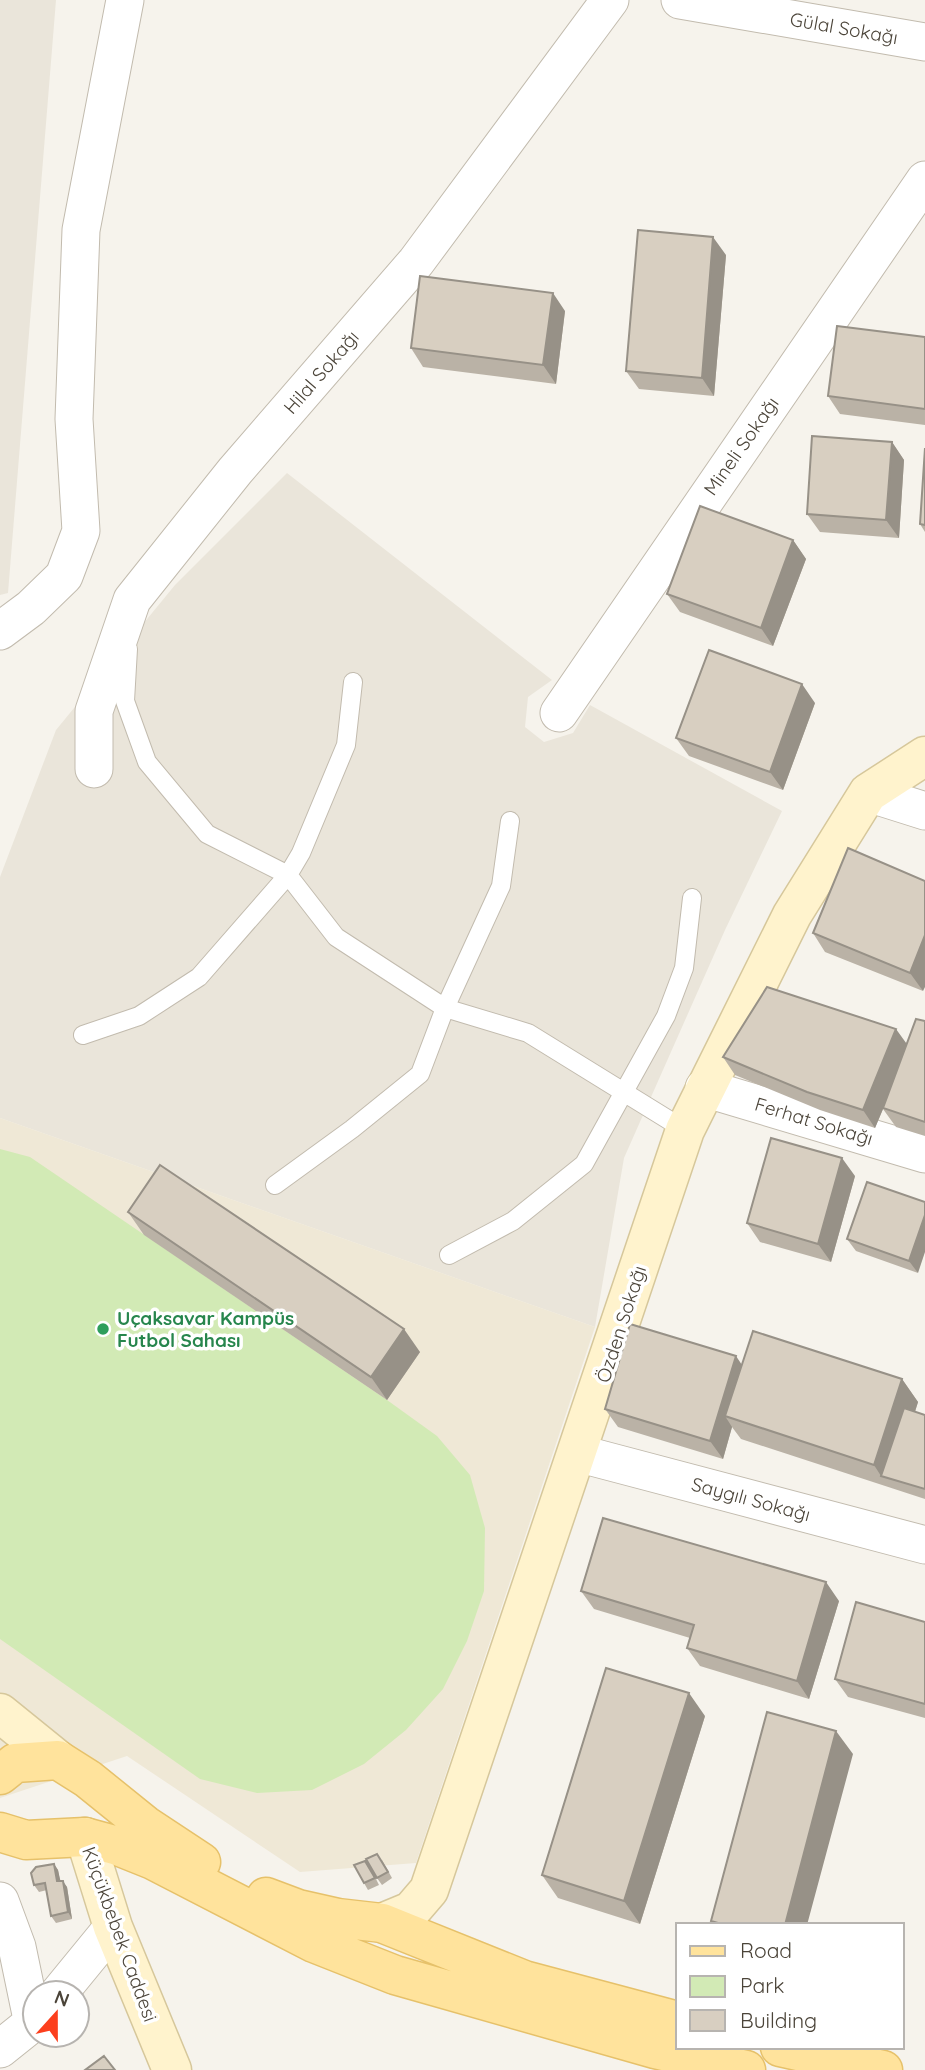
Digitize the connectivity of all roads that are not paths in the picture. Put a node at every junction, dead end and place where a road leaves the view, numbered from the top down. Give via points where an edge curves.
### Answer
1 (124, 0) edge
2 (610, 0) edge
3 (680, 0) edge
4 (925, 42) edge
5 (925, 180) edge
6 (132, 600) junction
7 (0, 631) edge
8 (353, 682) dead end
9 (559, 713) dead end
10 (925, 756) edge
11 (94, 769) dead end
12 (868, 793) junction
13 (925, 811) edge
14 (510, 821) dead end
15 (288, 875) junction
16 (692, 898) dead end
17 (445, 1008) junction
18 (83, 1035) dead end
19 (704, 1087) junction
20 (625, 1093) junction
21 (685, 1130) junction
22 (925, 1154) edge
23 (275, 1185) dead end
24 (449, 1255) dead end
25 (577, 1454) junction
26 (925, 1545) edge
27 (0, 1713) edge
28 (73, 1769) junction
29 (0, 1775) edge
30 (0, 1832) edge
31 (85, 1837) junction
32 (0, 1901) edge
33 (382, 1923) junction
34 (113, 1927) junction
35 (24, 1979) edge
36 (70, 1979) edge
37 (676, 2020) edge
38 (21, 2033) edge
39 (0, 2049) edge
40 (789, 2049) edge
41 (172, 2070) edge
42 (746, 2070) edge
43 (883, 2070) edge

1 - 7 street via 81,230 74,419 81,531 64,576
2 - 6 street, Hilal Sokağı via 416,262 235,471
3 - 4 street, Gülal Sokağı
5 - 9 street, Mineli Sokağı
6 - 11 street, Hilal Sokağı via 94,711
6 - 15 lane via 125,701 147,762 207,834
8 - 15 lane via 346,745
10 - 12 street, Özden Sokağı
12 - 13 street
12 - 19 street, Özden Sokağı via 792,915
14 - 17 lane via 501,886
15 - 17 lane via 336,937
15 - 18 lane via 199,977 139,1016
16 - 20 lane via 684,968 666,1016
17 - 20 lane via 528,1033
17 - 23 lane via 419,1074
19 - 21 street, Özden Sokağı
19 - 22 street, Ferhat Sokağı
20 - 21 lane
20 - 24 lane via 584,1164 513,1221
21 - 25 street, Özden Sokağı
25 - 26 street, Saygılı Sokağı
25 - 33 street, Özden Sokağı via 429,1890 411,1911
27 - 28 street
28 - 29 main road via 15,1763
28 - 31 main road via 92,1808
28 - 33 main road via 145,1825 260,1894 338,1919
30 - 31 main road via 26,1840
31 - 34 street, Küçükbebek Caddesi
31 - 42 main road via 153,1860 266,1920 395,1975 655,2049
32 - 35 street
33 - 37 main road via 524,1980
34 - 36 street
34 - 41 street, Küçükbebek Caddesi
38 - 39 street
40 - 43 main road

